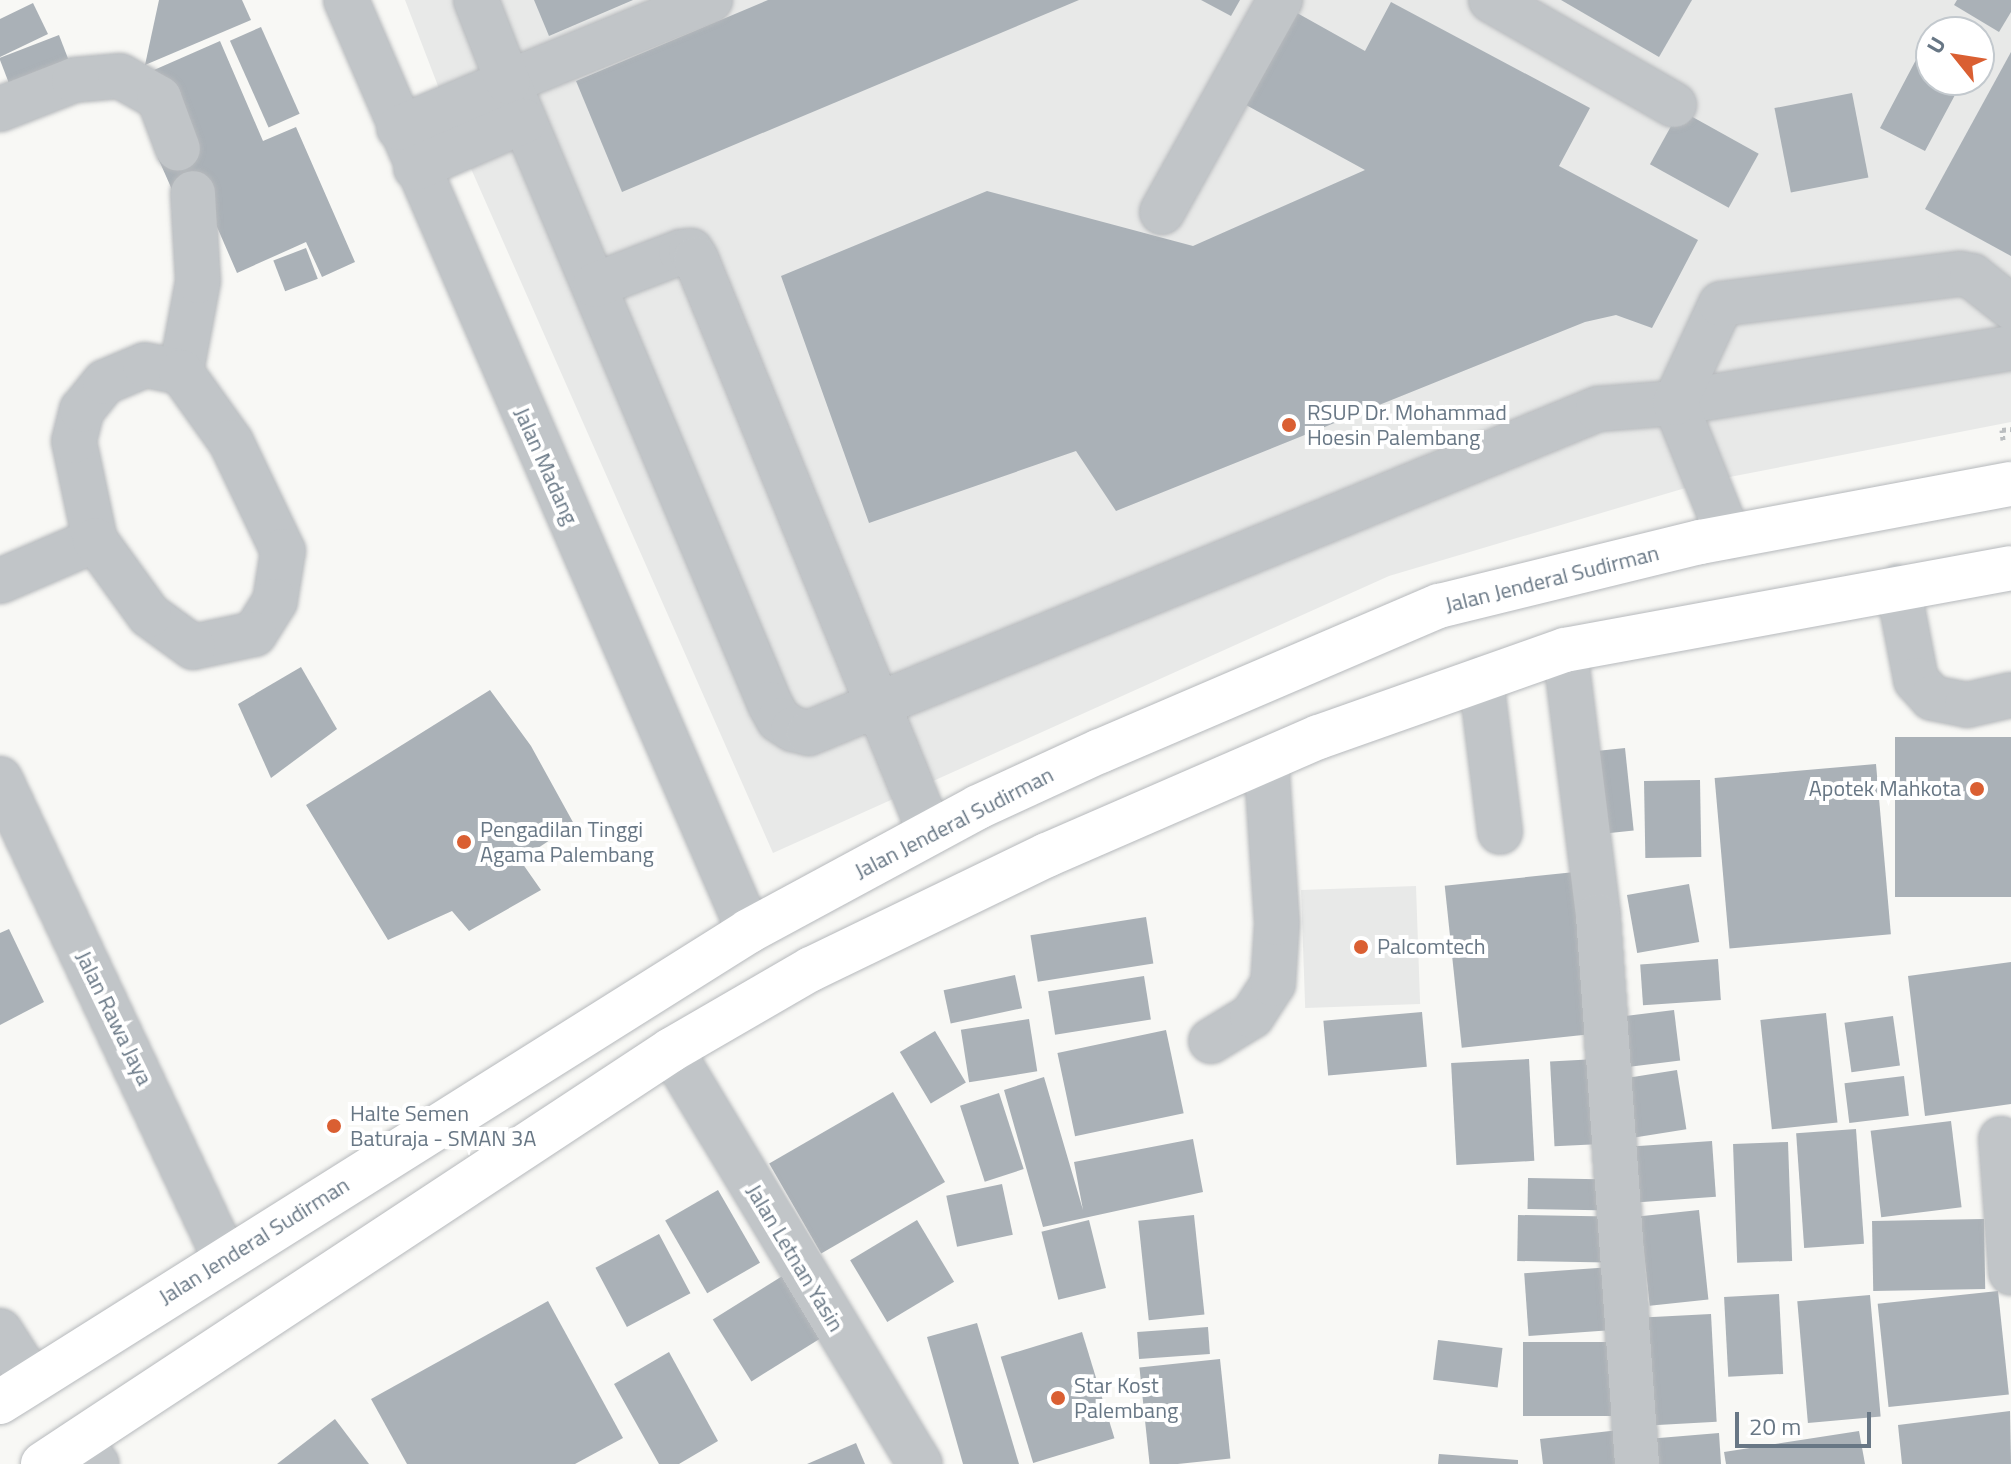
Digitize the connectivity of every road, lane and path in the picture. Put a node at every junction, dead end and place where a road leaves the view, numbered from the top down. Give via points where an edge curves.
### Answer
1 (346, 0) edge
2 (476, 0) edge
3 (710, 0) edge
4 (1280, 0) edge
5 (1495, 1) edge
6 (516, 101) junction
7 (1674, 105) dead end
8 (0, 109) edge
9 (399, 128) junction
10 (178, 149) dead end
11 (416, 168) junction
12 (193, 193) dead end
13 (1162, 212) dead end
14 (595, 285) junction
15 (2011, 307) edge
16 (2011, 348) edge
17 (181, 372) junction
18 (1675, 403) junction
19 (2011, 429) edge
20 (2002, 430) dead end
21 (2011, 484) edge
22 (1729, 537) junction
23 (95, 540) junction
24 (2011, 568) edge
25 (0, 581) edge
26 (1898, 587) junction
27 (1565, 650) junction
28 (1481, 679) junction
29 (2011, 695) edge
30 (881, 704) junction
31 (1266, 759) junction
32 (0, 779) edge
33 (930, 832) junction
34 (1500, 832) dead end
35 (749, 931) junction
36 (1211, 1041) dead end
37 (671, 1050) junction
38 (2001, 1139) dead end
39 (225, 1258) junction
40 (2011, 1273) edge
41 (0, 1331) edge
42 (16, 1391) edge
43 (72, 1457) edge
44 (920, 1464) edge
45 (1637, 1464) edge

1 - 9 street, Jalan Madang
2 - 6 street
3 - 6 street
4 - 13 street
5 - 7 street
6 - 9 street
6 - 11 street
6 - 14 street
8 - 10 street via 74,80 120,76 159,98
9 - 11 street, Jalan Madang
11 - 35 street, Jalan Madang
12 - 17 street via 198,281
14 - 30 street via 779,720 809,733
14 - 30 street via 691,251
15 - 18 street via 1972,276 1960,274 1729,299 1718,310
16 - 18 street
17 - 23 street via 145,365 105,382 82,410 74,441
17 - 23 street via 231,442 283,551 275,601 254,634 193,647 149,615
18 - 22 street
18 - 30 street via 1598,409
19 - 20 path
21 - 22 highway, Jalan Jenderal Sudirman
22 - 33 highway, Jalan Jenderal Sudirman via 1439,606 1100,751
23 - 25 street
24 - 26 highway
26 - 27 highway
26 - 29 street via 1916,680 1932,698 1967,705
27 - 28 highway
27 - 45 street via 1598,916
28 - 31 highway
28 - 34 street
30 - 33 street
31 - 36 street via 1277,923 1273,984 1252,1016
31 - 37 highway via 1047,855 811,969
32 - 39 street, Jalan Rawa Jaya
33 - 35 highway, Jalan Jenderal Sudirman
35 - 39 highway, Jalan Jenderal Sudirman
37 - 43 highway
37 - 44 street, Jalan Letnan Yasin
38 - 40 street
39 - 42 highway, Jalan Jenderal Sudirman
41 - 42 street

